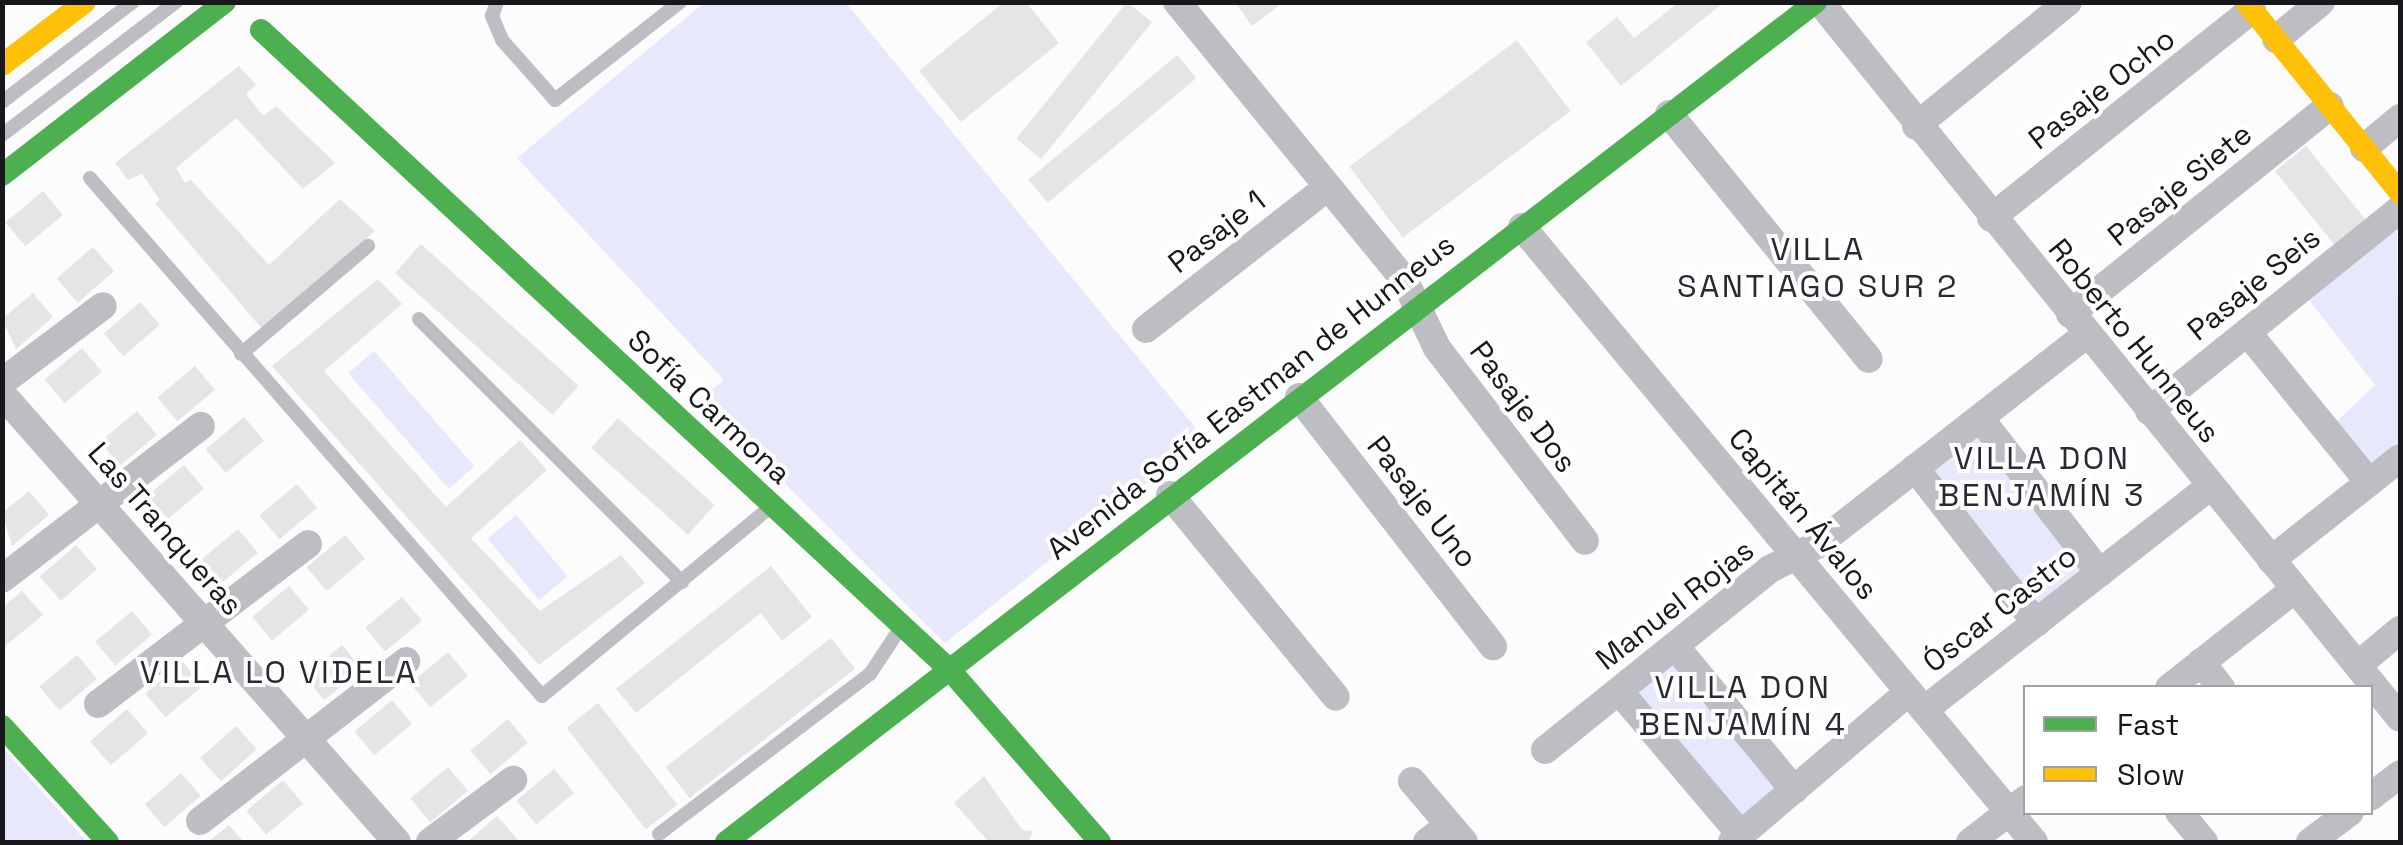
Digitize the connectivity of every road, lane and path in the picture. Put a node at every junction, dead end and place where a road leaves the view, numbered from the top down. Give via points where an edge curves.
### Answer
1 (85, 2) edge
2 (132, 2) edge
3 (176, 2) edge
4 (497, 2) edge
5 (680, 2) edge
6 (1177, 2) edge
7 (1818, 2) edge
8 (2068, 2) edge
9 (2322, 2) edge
10 (221, 4) edge
11 (2249, 6) edge
12 (261, 30) dead end
13 (2276, 39) junction
14 (2, 65) edge
15 (2, 102) edge
16 (2330, 106) junction
17 (1669, 114) junction
18 (2400, 118) edge
19 (1916, 126) junction
20 (2, 134) edge
21 (2364, 148) junction
22 (2, 175) edge
23 (90, 178) dead end
24 (1328, 187) junction
25 (2400, 193) edge
26 (2400, 209) edge
27 (1991, 218) junction
28 (1522, 227) junction
29 (368, 246) dead end
30 (103, 306) dead end
31 (1418, 306) junction
32 (419, 318) dead end
33 (2078, 324) junction
34 (1146, 329) dead end
35 (2247, 332) junction
36 (241, 354) junction
37 (1868, 359) dead end
38 (2, 382) edge
39 (2, 394) edge
40 (1299, 397) junction
41 (2149, 411) junction
42 (1980, 418) junction
43 (201, 426) dead end
44 (2400, 458) edge
45 (1915, 468) junction
46 (2370, 482) junction
47 (2211, 486) junction
48 (1170, 496) junction
49 (99, 504) junction
50 (772, 506) junction
51 (1585, 541) dead end
52 (308, 544) dead end
53 (1795, 554) junction
54 (2271, 560) junction
55 (2100, 572) junction
56 (2, 579) edge
57 (682, 582) junction
58 (2295, 589) junction
59 (204, 623) junction
60 (2036, 623) junction
61 (902, 626) junction
62 (2400, 630) edge
63 (1493, 646) dead end
64 (1675, 646) junction
65 (406, 661) dead end
66 (2201, 662) junction
67 (2358, 666) junction
68 (948, 669) junction
69 (2173, 685) edge
70 (2220, 685) edge
71 (1620, 690) junction
72 (1336, 697) dead end
73 (1917, 701) junction
74 (98, 704) dead end
75 (2400, 718) edge
76 (2, 726) edge
77 (306, 739) junction
78 (1544, 750) dead end
79 (2400, 774) edge
80 (513, 780) dead end
81 (1412, 781) dead end
82 (1794, 790) junction
83 (2373, 794) edge
84 (2017, 806) edge
85 (2182, 815) edge
86 (2336, 816) edge
87 (200, 821) dead end
88 (659, 834) dead end
89 (1447, 837) edge
90 (1736, 839) edge
91 (108, 842) edge
92 (397, 842) edge
93 (430, 842) edge
94 (726, 842) edge
95 (1100, 842) edge
96 (1970, 842) edge
97 (2034, 842) edge
98 (2204, 842) edge
99 (2310, 842) edge

1 - 14 street
2 - 15 lane
3 - 20 lane
4 - 5 lane via 492,16 502,40 555,100
6 - 24 street
7 - 17 street, Avenida Sofía Eastman de Hunneus
7 - 19 street, Roberto Hunneus
8 - 19 street
9 - 13 street
10 - 22 street
11 - 13 street
11 - 27 street, Pasaje Ocho
12 - 50 street, Sofía Carmona
13 - 16 street
16 - 21 street
16 - 33 street, Pasaje Siete
17 - 28 street, Avenida Sofía Eastman de Hunneus
17 - 37 street
18 - 21 street
19 - 27 street, Roberto Hunneus
21 - 25 street
23 - 36 lane
24 - 31 street
24 - 34 street, Pasaje 1
26 - 35 street, Pasaje Seis
27 - 33 street, Roberto Hunneus
28 - 31 street, Avenida Sofía Eastman de Hunneus
28 - 53 street, Capitán Ávalos
29 - 36 lane
30 - 38 street
31 - 40 street, Avenida Sofía Eastman de Hunneus
31 - 51 street, Pasaje Dos via 1438,348
32 - 57 lane
33 - 41 street, Roberto Hunneus
33 - 42 street, Manuel Rojas
35 - 41 street, Pasaje Seis
35 - 46 street
36 - 57 lane via 542,696
39 - 49 street, Las Tranqueras
40 - 48 street, Avenida Sofía Eastman de Hunneus
40 - 63 street, Pasaje Uno
41 - 47 street, Roberto Hunneus
42 - 45 street, Manuel Rojas
42 - 55 street
43 - 49 street
44 - 46 street
45 - 53 street, Manuel Rojas
45 - 60 street
46 - 54 street
47 - 54 street, Roberto Hunneus
47 - 55 street, Óscar Castro
48 - 68 street, Avenida Sofía Eastman de Hunneus
48 - 72 street
49 - 56 street
49 - 59 street, Las Tranqueras
50 - 57 lane
50 - 61 street, Sofía Carmona
52 - 59 street
53 - 64 street, Manuel Rojas
53 - 73 street, Capitán Ávalos
54 - 58 street, Roberto Hunneus
55 - 60 street, Óscar Castro
58 - 66 street
58 - 67 street, Roberto Hunneus
59 - 74 street
59 - 77 street, Las Tranqueras
60 - 73 street, Óscar Castro
61 - 68 street, Sofía Carmona
61 - 88 lane via 870,674
62 - 67 street
64 - 71 street, Manuel Rojas
64 - 82 street
65 - 77 street
66 - 69 street
66 - 70 street
67 - 75 street, Roberto Hunneus
68 - 94 street, Avenida Sofía Eastman de Hunneus
68 - 95 street, Sofía Carmona
71 - 78 street, Manuel Rojas
71 - 90 street
73 - 82 street, Óscar Castro
73 - 84 street, Capitán Ávalos
76 - 91 street
77 - 87 street
77 - 92 street, Las Tranqueras
79 - 83 street
80 - 93 street
81 - 89 street
82 - 90 street, Óscar Castro
84 - 96 street
84 - 97 street, Capitán Ávalos
85 - 98 street
86 - 99 street

